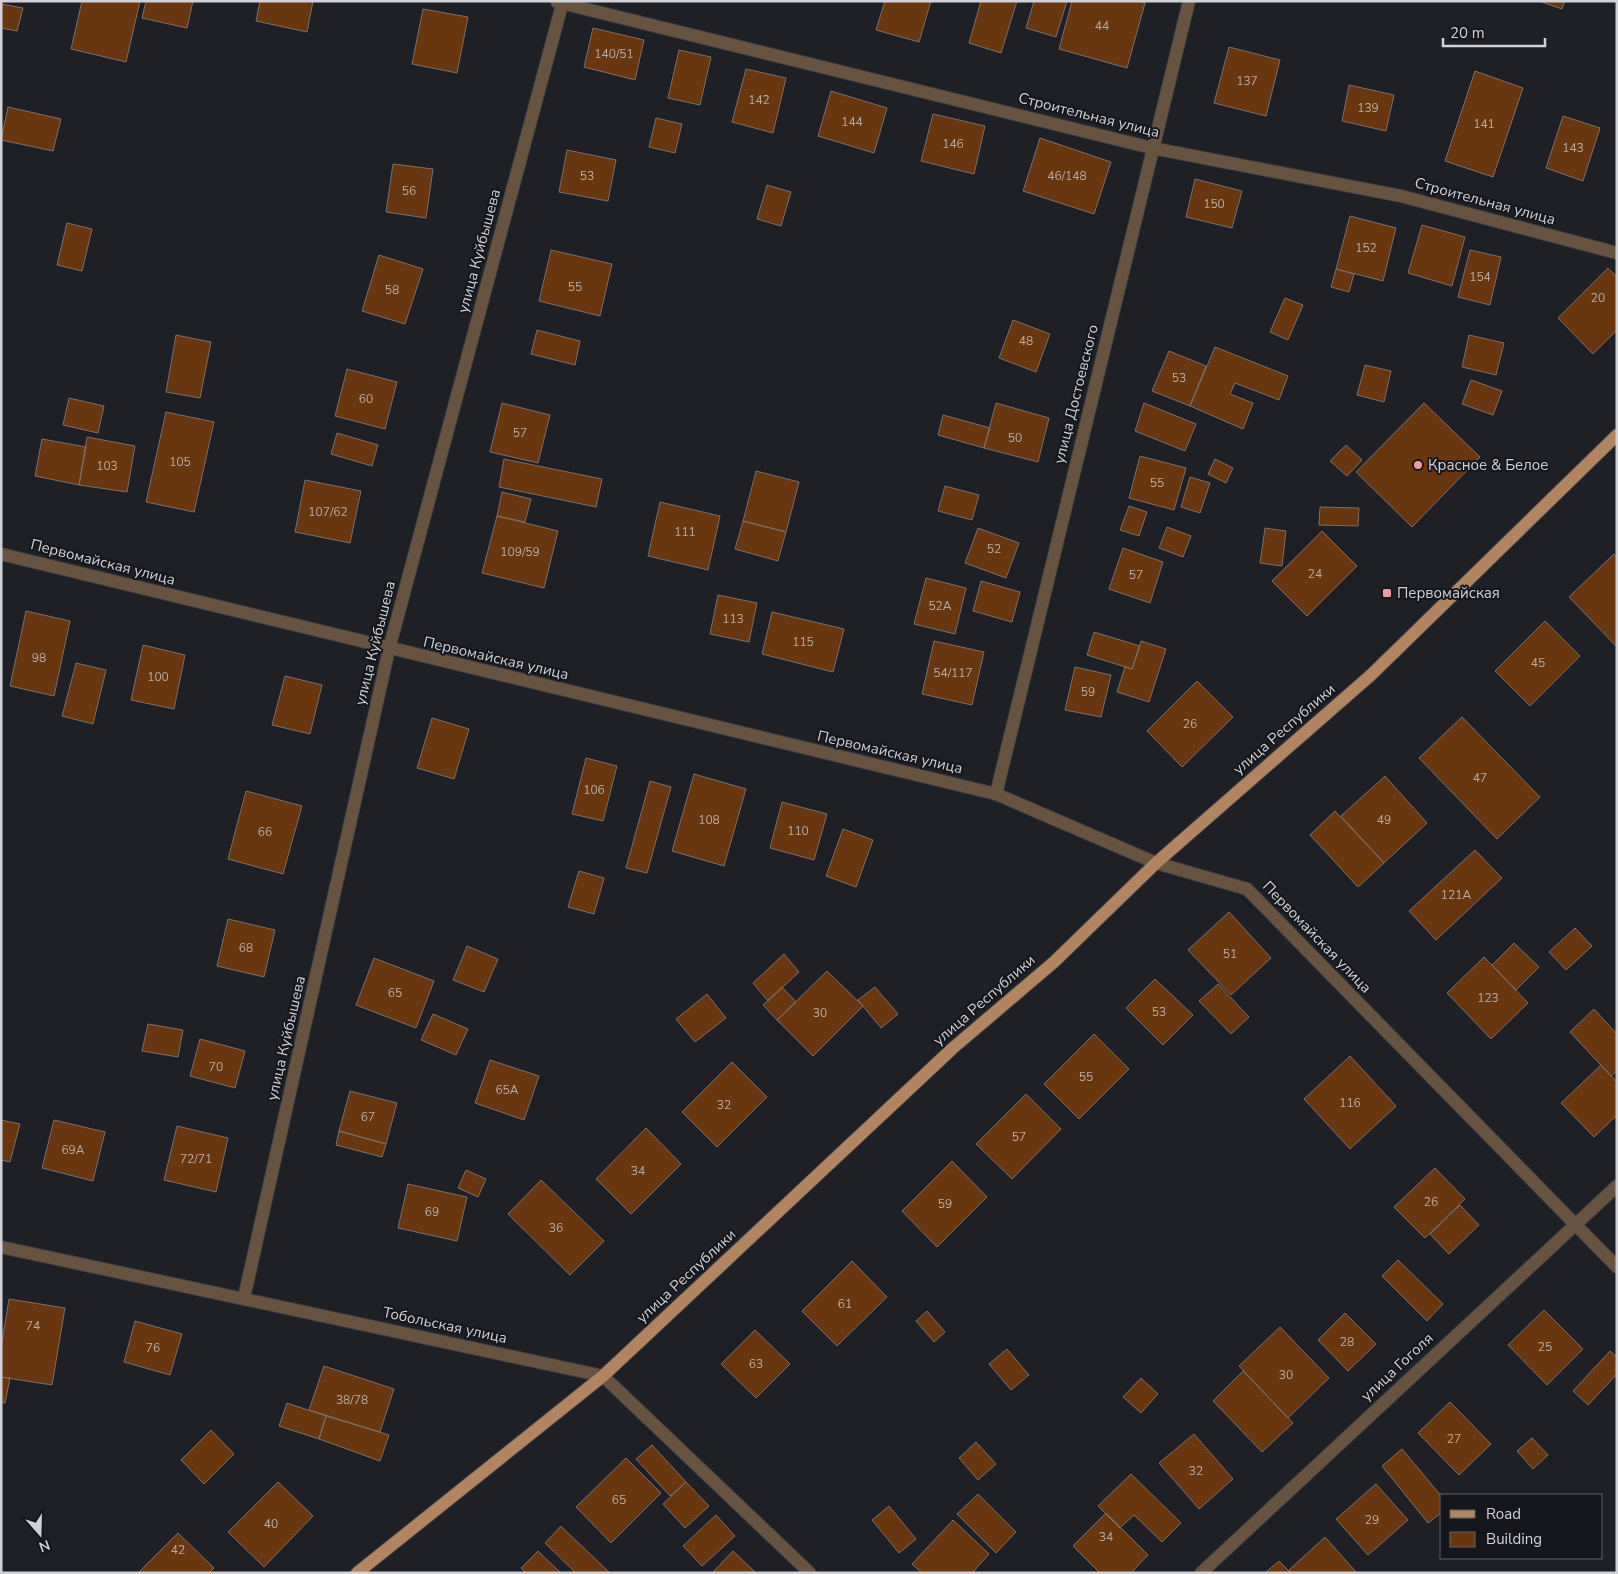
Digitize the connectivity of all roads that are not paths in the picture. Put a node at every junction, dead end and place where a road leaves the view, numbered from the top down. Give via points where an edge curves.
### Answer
1 (1189, 1) edge
2 (560, 2) edge
3 (1152, 148) junction
4 (1617, 253) edge
5 (1617, 435) edge
6 (1, 554) edge
7 (388, 649) junction
8 (996, 794) junction
9 (1156, 863) junction
10 (1617, 1186) edge
11 (1575, 1224) junction
12 (1, 1246) edge
13 (1617, 1267) edge
14 (244, 1298) junction
15 (603, 1376) junction
16 (357, 1573) edge
17 (810, 1573) edge
18 (1201, 1573) edge

1 - 3 street, улица Достоевского
2 - 3 street, Строительная улица
2 - 7 street, улица Куйбышева
3 - 4 street, Строительная улица via 1401,196
3 - 8 street, улица Достоевского
5 - 9 main road, улица Республики via 1371,675
6 - 7 street, Первомайская улица
7 - 8 street, Первомайская улица
7 - 14 street, улица Куйбышева
8 - 9 street, Первомайская улица
9 - 11 street, Первомайская улица via 1247,889
9 - 15 main road, улица Республики via 1054,962 953,1048
10 - 11 street, улица Гоголя
11 - 13 street, Первомайская улица
11 - 18 street, улица Гоголя
12 - 14 street, Тобольская улица
14 - 15 street, Тобольская улица
15 - 16 main road, улица Республики
15 - 17 street

